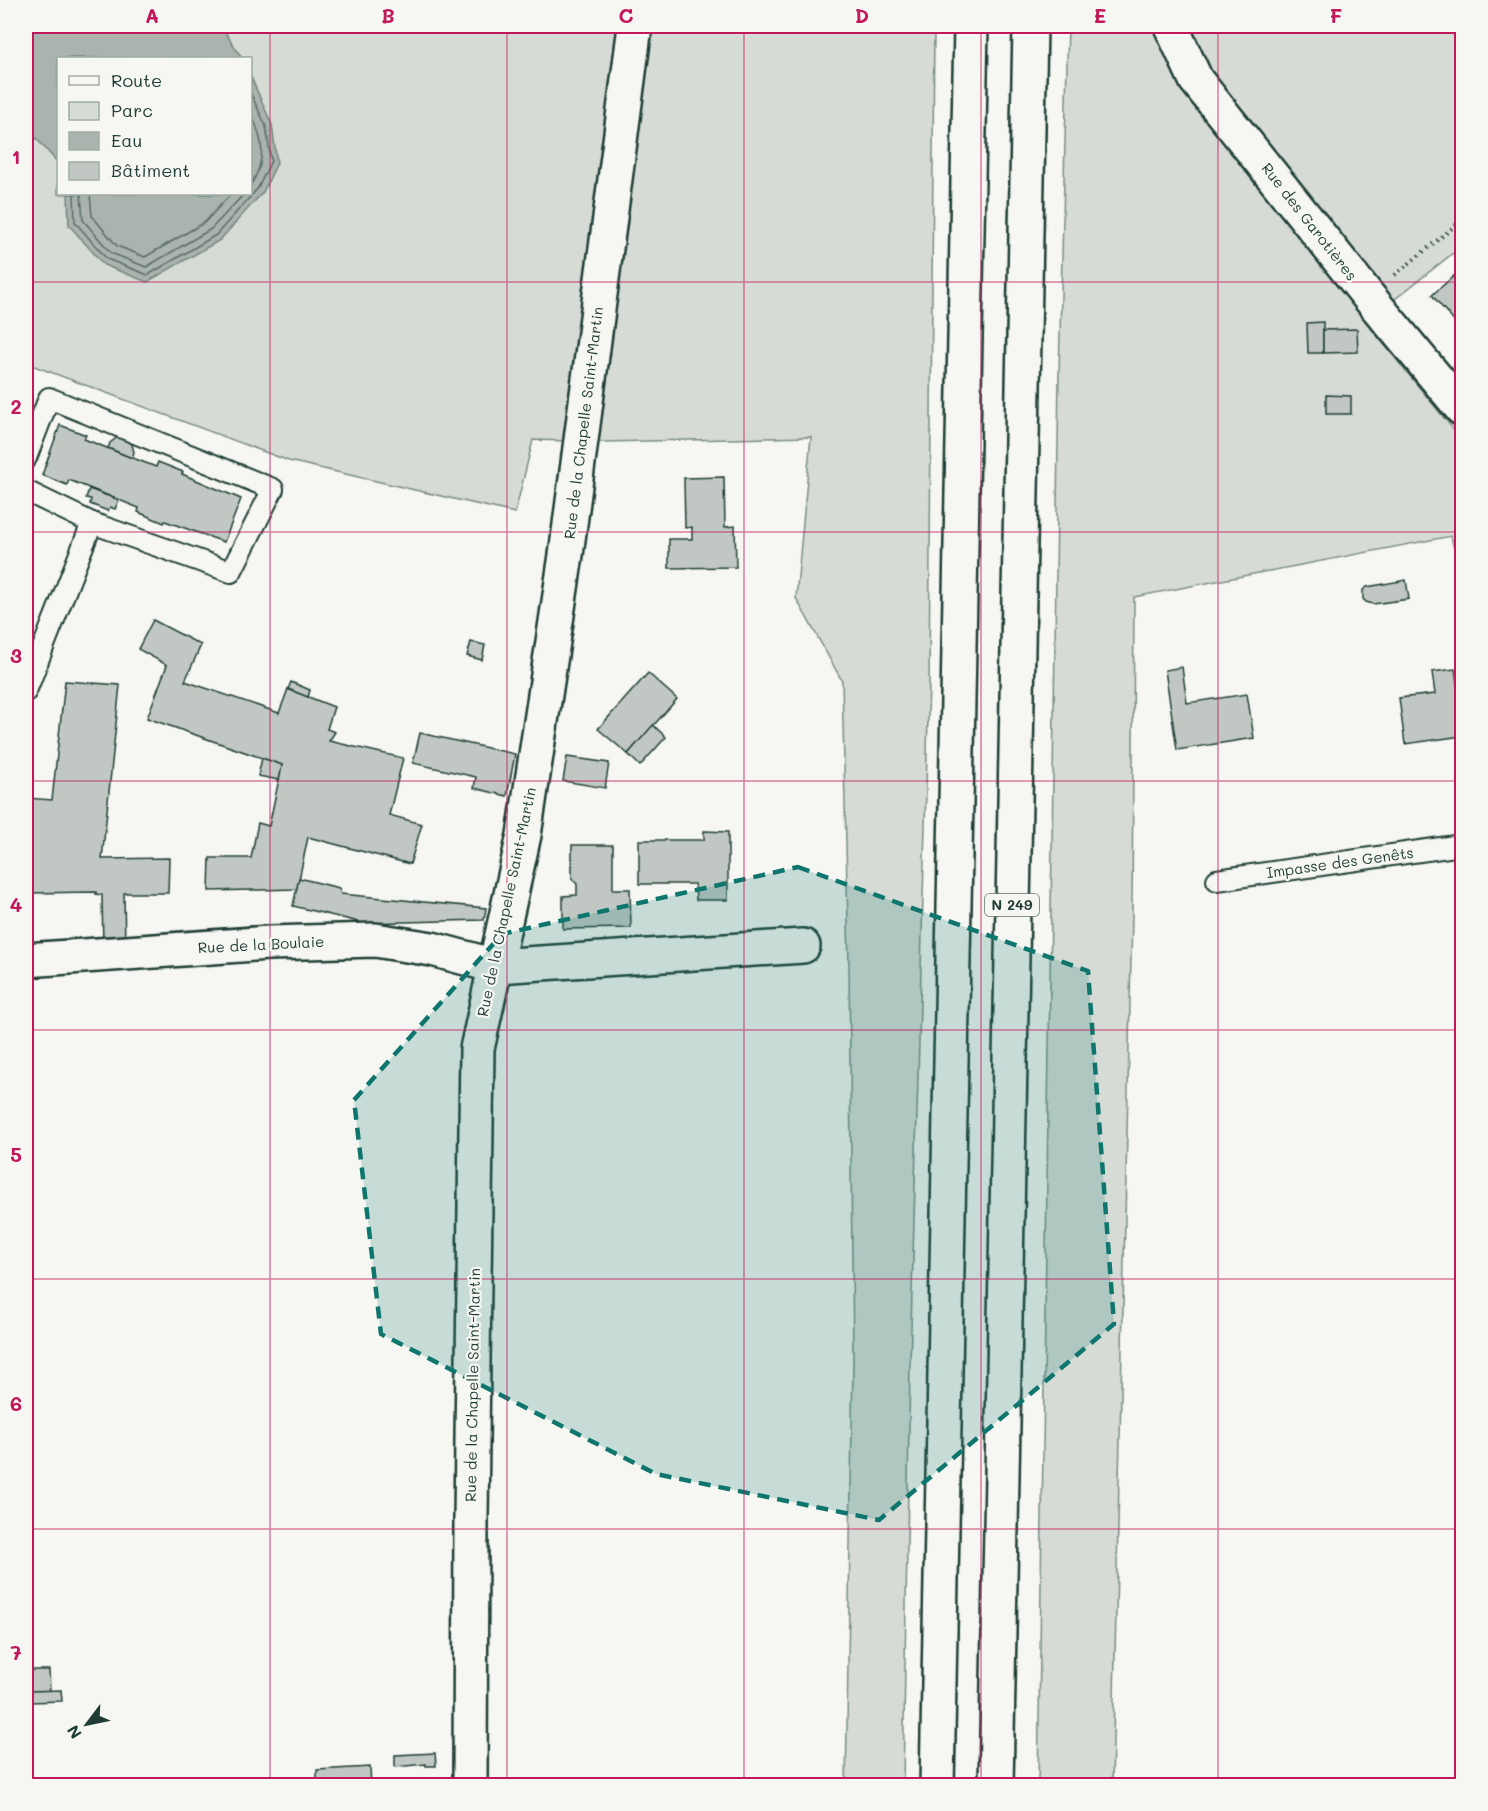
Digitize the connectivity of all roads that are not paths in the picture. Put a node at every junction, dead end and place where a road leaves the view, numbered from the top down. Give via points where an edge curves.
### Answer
1 (636, 26) edge
2 (971, 26) edge
3 (1030, 26) edge
4 (1171, 26) edge
5 (1462, 409) edge
6 (26, 458) edge
7 (26, 491) edge
8 (92, 523) junction
9 (26, 691) edge
10 (1462, 845) edge
11 (1217, 880) dead end
12 (803, 946) dead end
13 (26, 960) edge
14 (495, 966) junction
15 (470, 1785) edge
16 (937, 1785) edge
17 (996, 1785) edge

1 - 14 main road, Rue de la Chapelle Saint-Martin via 567,555 524,835
2 - 16 main road
3 - 17 main road, N 249
4 - 5 main road, Rue des Garotières via 1196,80
6 - 8 lane via 49,398 273,489 231,572
7 - 8 lane
8 - 9 lane
10 - 11 lane, Impasse des Genêts
12 - 14 main road, Rue de la Boulaie
13 - 14 main road, Rue de la Boulaie via 269,943 375,940 432,949
14 - 15 main road, Rue de la Chapelle Saint-Martin via 477,1049

